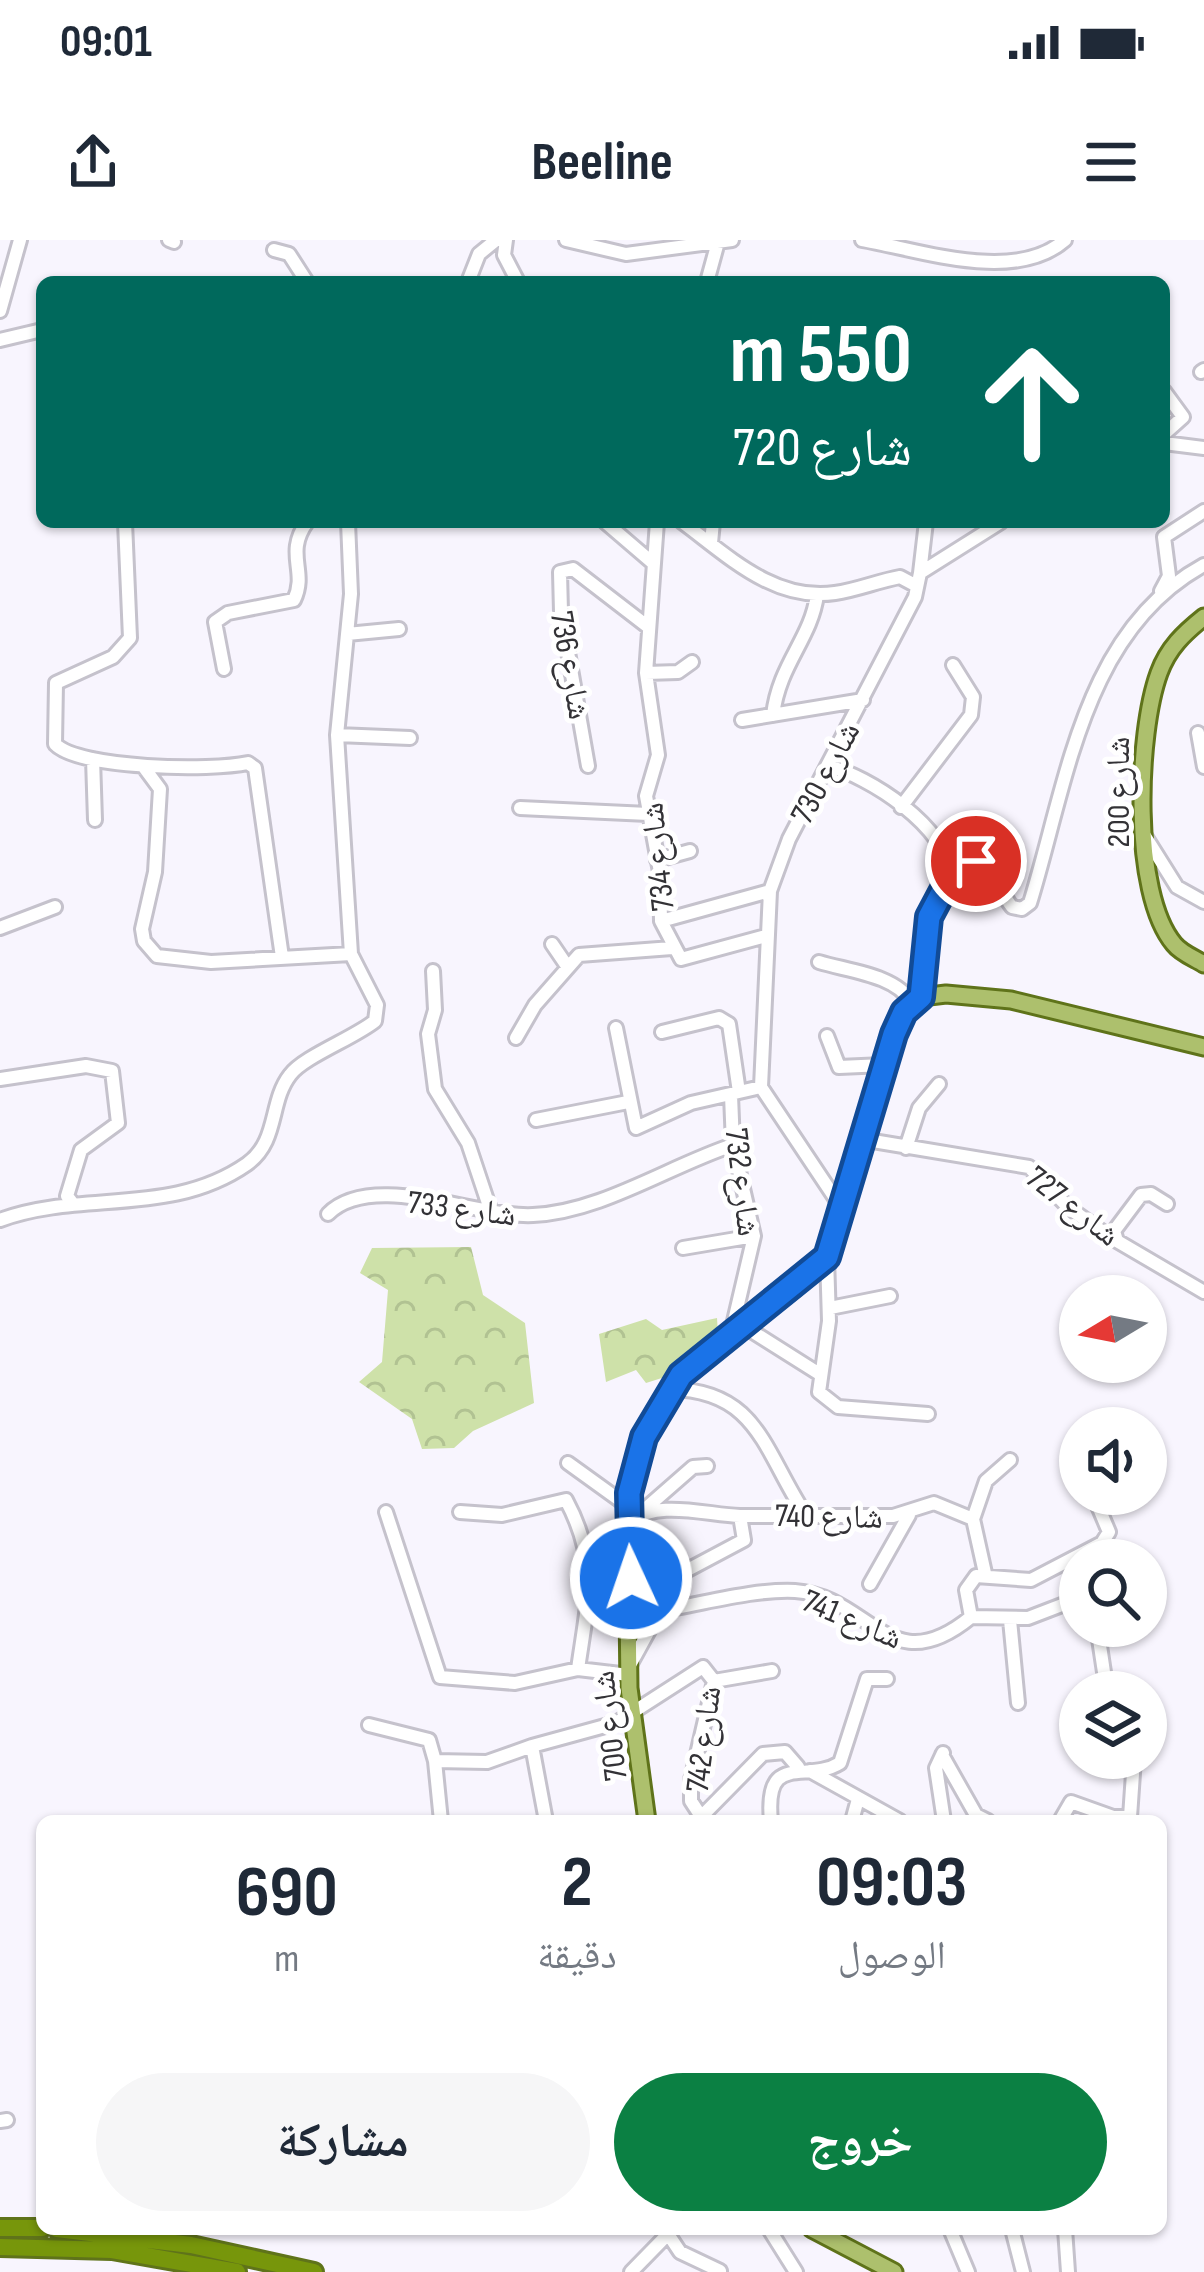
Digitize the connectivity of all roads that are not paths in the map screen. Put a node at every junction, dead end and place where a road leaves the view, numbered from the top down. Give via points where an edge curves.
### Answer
1 (20, 240) edge
2 (502, 240) edge
3 (862, 240) edge
4 (1065, 240) edge
5 (571, 241) edge
6 (727, 241) edge
7 (669, 245) edge
8 (274, 250) dead end
9 (303, 276) edge
10 (470, 276) edge
11 (514, 276) edge
12 (710, 276) edge
13 (0, 311) edge
14 (36, 331) edge
15 (0, 340) edge
16 (1170, 399) edge
17 (1170, 432) edge
18 (1170, 440) edge
19 (1204, 448) edge
20 (1204, 511) edge
21 (125, 528) edge
22 (305, 528) edge
23 (348, 528) edge
24 (612, 528) edge
25 (657, 528) edge
26 (690, 528) edge
27 (712, 528) edge
28 (925, 528) edge
29 (991, 528) edge
30 (711, 543) junction
31 (654, 564) junction
32 (1204, 565) edge
33 (918, 579) junction
34 (817, 595) junction
35 (1149, 607) junction
36 (1204, 617) edge
37 (647, 626) junction
38 (399, 629) dead end
39 (347, 634) junction
40 (692, 662) dead end
41 (953, 665) dead end
42 (224, 669) dead end
43 (646, 673) junction
44 (863, 700) junction
45 (772, 715) junction
46 (742, 720) dead end
47 (1198, 733) dead end
48 (337, 735) junction
49 (410, 738) dead end
50 (94, 759) junction
51 (143, 766) junction
52 (588, 766) dead end
53 (827, 766) junction
54 (1204, 767) edge
55 (177, 768) junction
56 (160, 789) junction
57 (901, 807) junction
58 (520, 808) dead end
59 (648, 814) junction
60 (95, 820) dead end
61 (1145, 836) junction
62 (690, 850) dead end
63 (657, 860) junction
64 (950, 876) junction
65 (770, 891) junction
66 (1204, 902) edge
67 (55, 907) dead end
68 (661, 921) junction
69 (0, 928) edge
70 (766, 936) junction
71 (552, 944) dead end
72 (672, 948) junction
73 (351, 954) junction
74 (282, 957) junction
75 (819, 962) dead end
76 (1204, 964) edge
77 (567, 966) junction
78 (433, 971) dead end
79 (916, 1000) junction
80 (616, 1028) dead end
81 (662, 1032) dead end
82 (827, 1036) dead end
83 (516, 1038) dead end
84 (1204, 1048) edge
85 (884, 1065) junction
86 (0, 1078) edge
87 (939, 1084) dead end
88 (761, 1087) junction
89 (735, 1094) junction
90 (628, 1102) junction
91 (536, 1120) dead end
92 (861, 1138) junction
93 (733, 1145) junction
94 (906, 1148) junction
95 (77, 1202) junction
96 (839, 1204) junction
97 (1166, 1204) dead end
98 (490, 1209) junction
99 (328, 1214) dead end
100 (0, 1220) edge
101 (1114, 1231) junction
102 (754, 1236) junction
103 (683, 1248) dead end
104 (827, 1257) junction
105 (1204, 1292) edge
106 (890, 1296) dead end
107 (830, 1308) junction
108 (738, 1333) junction
109 (818, 1373) junction
110 (670, 1389) junction
111 (928, 1414) dead end
112 (1010, 1460) dead end
113 (568, 1463) dead end
114 (707, 1466) dead end
115 (386, 1511) dead end
116 (460, 1512) dead end
117 (909, 1515) junction
118 (1102, 1515) edge
119 (631, 1516) junction
120 (740, 1516) junction
121 (808, 1517) junction
122 (973, 1519) junction
123 (985, 1574) junction
124 (870, 1584) dead end
125 (1059, 1607) edge
126 (657, 1611) junction
127 (970, 1617) junction
128 (1010, 1620) junction
129 (578, 1669) junction
130 (629, 1670) junction
131 (772, 1671) dead end
132 (887, 1679) dead end
133 (714, 1681) junction
134 (1018, 1703) dead end
135 (633, 1710) junction
136 (369, 1725) dead end
137 (532, 1746) junction
138 (435, 1762) junction
139 (804, 1769) junction
140 (1133, 1779) edge
141 (858, 1799) junction
142 (440, 1815) edge
143 (545, 1815) edge
144 (646, 1815) edge
145 (701, 1815) edge
146 (707, 1815) edge
147 (771, 1815) edge
148 (854, 1815) edge
149 (889, 1815) edge
150 (943, 1815) edge
151 (976, 1815) edge
152 (1063, 1815) edge
153 (1107, 1815) edge
154 (1130, 1815) edge
155 (0, 2228) edge
156 (36, 2228) edge
157 (110, 2235) edge
158 (667, 2235) edge
159 (672, 2235) edge
160 (773, 2235) edge
161 (823, 2235) edge
162 (953, 2235) edge
163 (1014, 2235) edge
164 (1065, 2235) edge
165 (0, 2248) edge
166 (720, 2271) edge
167 (237, 2272) edge
168 (314, 2272) edge
169 (631, 2272) edge
170 (796, 2272) edge
171 (894, 2272) edge
172 (968, 2272) edge
173 (1023, 2272) edge
174 (1068, 2272) edge

1 - 13 street
2 - 10 street via 479,254
2 - 11 street
3 - 4 street via 998,259 1031,259
5 - 7 street via 626,254
6 - 7 street
6 - 12 street
8 - 9 street via 289,254
14 - 15 street
16 - 17 street via 1184,417
18 - 19 street
20 - 35 street via 1164,537 1168,576
21 - 50 street via 130,638 113,657 60,679 52,696 55,744
22 - 42 street via 294,547 294,600 214,622
23 - 39 street
24 - 31 street
25 - 31 street, شارع 734
26 - 30 street
27 - 30 street
28 - 33 street, شارع 730
29 - 33 street
30 - 34 street via 758,578
31 - 37 street, شارع 734
32 - 35 street
33 - 34 street
33 - 44 street, شارع 730
34 - 45 street via 811,625 781,672
35 - 64 street via 1087,713 1030,903 1012,907 976,861
36 - 61 main road, شارع 200 via 1171,648 1152,696
37 - 43 street, شارع 734
37 - 52 street, شارع 736 via 566,568 559,577
38 - 39 street
39 - 48 street
40 - 43 street via 678,672
41 - 57 street via 974,697 971,715
43 - 59 street, شارع 734 via 659,736
44 - 45 street
44 - 53 street, شارع 730
45 - 46 street
47 - 54 street
48 - 49 street
48 - 73 street
50 - 51 street
50 - 60 street
51 - 55 street
51 - 56 street
53 - 57 street via 867,778
53 - 65 street, شارع 730
55 - 56 street
55 - 74 street via 256,768
56 - 74 street via 144,941 161,958
57 - 64 street via 943,845
58 - 59 street
59 - 63 street, شارع 734
61 - 66 street via 1177,887
61 - 76 main road, شارع 200 via 1160,920 1172,942
62 - 63 street
63 - 68 street, شارع 734
64 - 79 street via 929,917
65 - 68 street
65 - 70 street, شارع 730
67 - 69 street
68 - 72 street, شارع 734
70 - 72 street, شارع 734 via 686,959
70 - 88 street, شارع 730
71 - 77 street
72 - 77 street via 589,953
73 - 74 street
73 - 95 street via 376,1005 374,1021 290,1074 255,1157 175,1196
75 - 79 street
77 - 83 street
78 - 98 street via 432,1074
79 - 84 main road via 1011,1000
79 - 85 main road
80 - 90 street
81 - 89 street, شارع 732 via 719,1018 729,1024
82 - 85 street via 839,1067
85 - 92 main road
86 - 95 street via 86,1066 112,1071 118,1124 81,1150 71,1185
87 - 94 street via 919,1108
88 - 89 street
88 - 96 street
89 - 90 street via 684,1106 641,1128
89 - 93 street, شارع 732
90 - 91 street
92 - 94 street, شارع 727
92 - 96 main road
93 - 98 street, شارع 733 via 550,1213
93 - 102 street, شارع 732
94 - 101 street, شارع 727 via 1029,1166 1074,1212 1107,1235
95 - 100 street
96 - 104 main road
97 - 101 street via 1142,1195
98 - 99 street, شارع 733 via 365,1197
101 - 105 street, شارع 727 via 1117,1241
102 - 103 street
102 - 108 street, شارع 732
104 - 107 street
104 - 108 main road, شارع 700
106 - 107 street
107 - 109 street
108 - 109 street
108 - 110 main road, شارع 700
109 - 111 street via 819,1392 838,1407
110 - 119 main road, شارع 700 via 644,1437
110 - 121 street via 715,1392 736,1404
112 - 122 street via 986,1480
113 - 119 street
114 - 119 street via 693,1467
115 - 129 street via 438,1675 515,1683
116 - 129 street via 492,1516 568,1503 590,1587
117 - 121 street, شارع 740
117 - 122 street, شارع 740 via 934,1503
117 - 124 street
118 - 123 street via 1109,1532 1089,1552 1031,1580
119 - 120 street
119 - 130 main road, شارع 700
120 - 121 street, شارع 740
120 - 126 street, شارع 740 via 741,1544 680,1574
122 - 123 street
123 - 127 street via 966,1590
125 - 128 street
126 - 127 street, شارع 741 via 802,1592 916,1644 940,1640
126 - 130 street, شارع 740
127 - 128 street
128 - 134 street
129 - 130 street
130 - 135 main road, شارع 700
131 - 133 street
132 - 139 street via 863,1685 840,1763
133 - 135 street, شارع 742 via 707,1667 687,1672
133 - 145 street, شارع 742 via 691,1780
135 - 137 street via 616,1723
135 - 144 main road, شارع 700
136 - 138 street via 429,1740
137 - 138 street via 487,1762
137 - 143 street
138 - 142 street
139 - 141 street
139 - 146 street via 784,1752 763,1754
139 - 147 street via 772,1790
140 - 154 street
141 - 148 street
141 - 149 street
150 - 151 street via 936,1768 943,1753
152 - 153 street via 1071,1802
155 - 156 highway
157 - 168 highway
158 - 169 street
159 - 166 street via 680,2252
160 - 170 street
161 - 171 main road
162 - 172 street
163 - 173 street
164 - 174 street
165 - 167 highway via 112,2250

